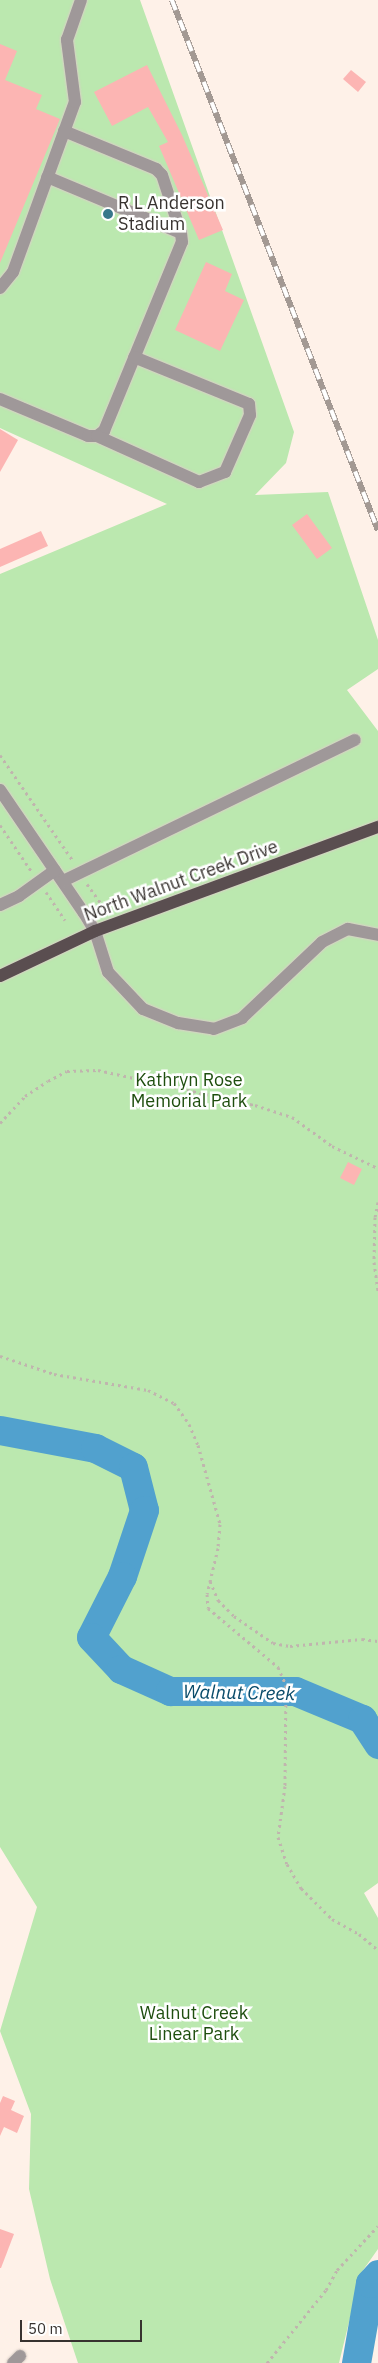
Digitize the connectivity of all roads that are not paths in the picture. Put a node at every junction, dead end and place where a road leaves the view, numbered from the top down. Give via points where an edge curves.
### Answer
1 (81, 0) edge
2 (64, 130) junction
3 (47, 176) junction
4 (181, 233) junction
5 (0, 288) edge
6 (134, 357) junction
7 (0, 399) edge
8 (97, 436) junction
9 (355, 740) dead end
10 (0, 790) edge
11 (378, 827) edge
12 (55, 870) junction
13 (63, 881) junction
14 (0, 905) edge
15 (95, 931) junction
16 (378, 935) edge
17 (0, 976) edge

1 - 2 street via 67,40 75,102
2 - 3 street
2 - 4 street via 156,169 162,175
3 - 4 street
3 - 5 street via 13,272
4 - 6 street via 182,242
6 - 8 street via 104,431
6 - 8 street via 248,404 250,415 225,472 199,482
7 - 8 street via 88,436
9 - 13 street
10 - 12 street
11 - 15 main road, North Walnut Creek Drive
12 - 13 street
12 - 14 street via 19,896
13 - 15 street
15 - 16 street via 108,972 143,1009 178,1023 214,1029 242,1018 322,942 348,929
15 - 17 main road, North Walnut Creek Drive

